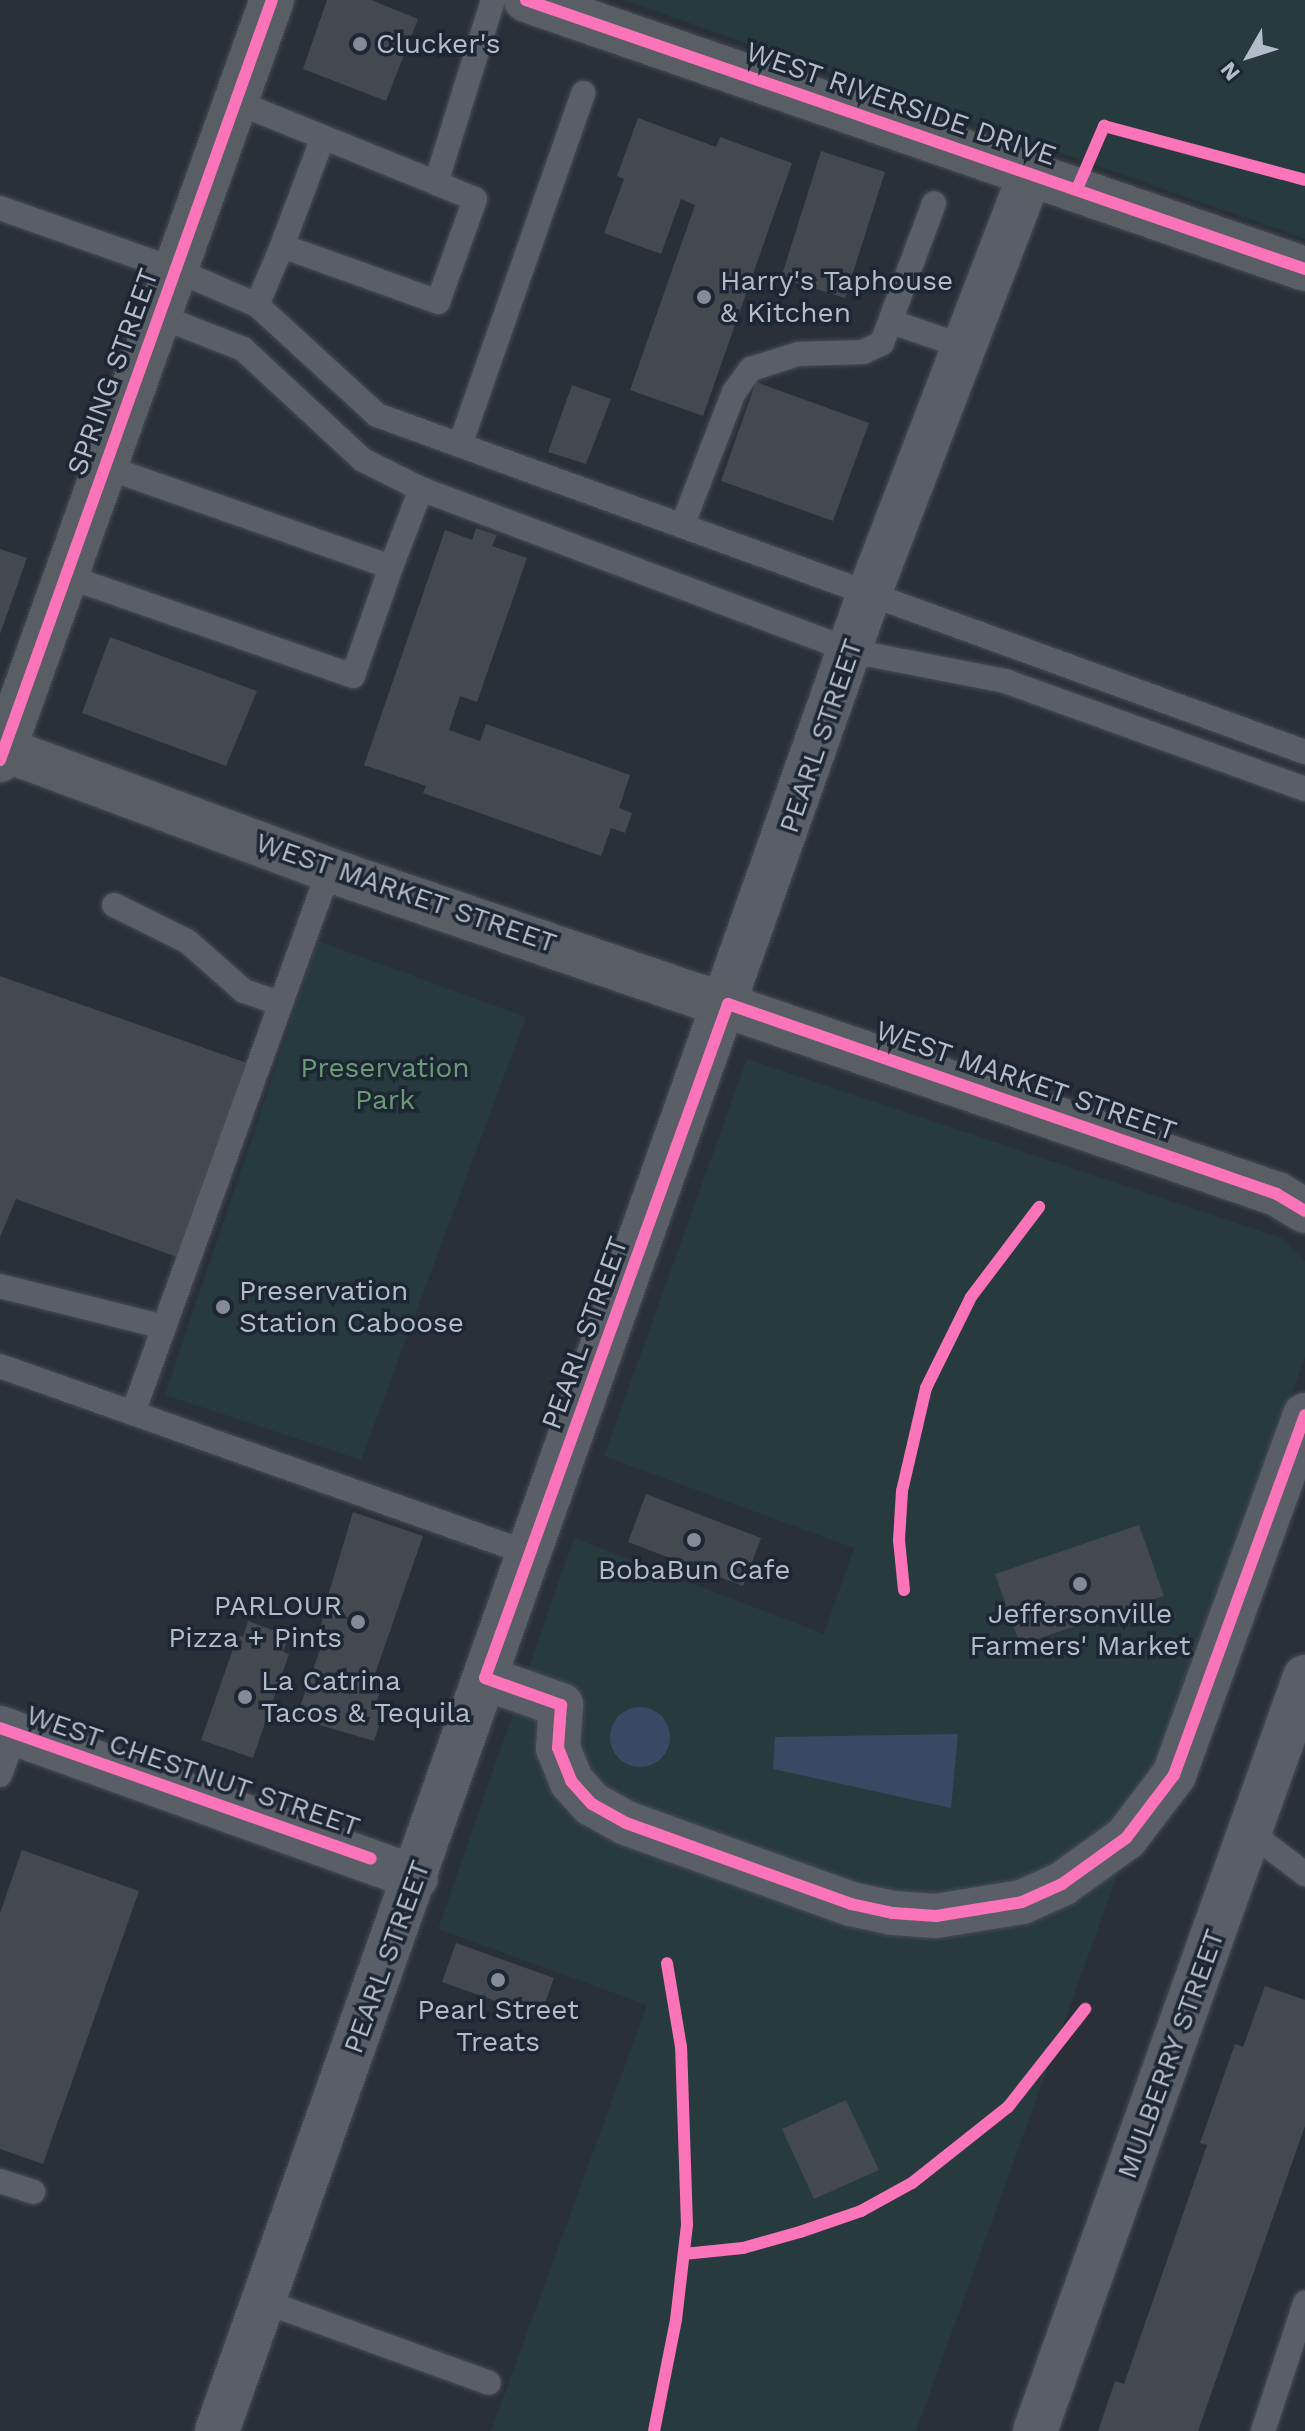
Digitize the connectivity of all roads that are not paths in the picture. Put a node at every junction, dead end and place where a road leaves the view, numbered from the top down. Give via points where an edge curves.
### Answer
1 (272, 0) edge
2 (493, 0) edge
3 (526, 0) edge
4 (583, 93) dead end
5 (236, 102) junction
6 (322, 140) junction
7 (1030, 174) junction
8 (436, 183) junction
9 (934, 203) dead end
10 (0, 208) edge
11 (282, 246) junction
12 (1305, 269) edge
13 (176, 270) junction
14 (257, 305) junction
15 (159, 316) junction
16 (892, 322) junction
17 (962, 346) junction
18 (460, 445) junction
19 (105, 467) junction
20 (421, 489) junction
21 (682, 526) junction
22 (391, 567) junction
23 (66, 576) junction
24 (869, 594) junction
25 (851, 651) junction
26 (1305, 752) edge
27 (1, 753) edge
28 (1305, 789) edge
29 (329, 870) junction
30 (114, 905) dead end
31 (281, 1004) junction
32 (728, 1004) junction
33 (1305, 1211) edge
34 (0, 1286) edge
35 (164, 1327) junction
36 (0, 1366) edge
37 (133, 1413) junction
38 (1305, 1415) edge
39 (531, 1554) junction
40 (1305, 1677) edge
41 (485, 1678) junction
42 (8, 1731) edge
43 (0, 1775) edge
44 (1251, 1833) junction
45 (1305, 1874) edge
46 (416, 1878) junction
47 (0, 2181) edge
48 (33, 2192) dead end
49 (263, 2301) junction
50 (1305, 2303) edge
51 (489, 2383) dead end
52 (217, 2431) edge
53 (1035, 2431) edge
54 (1263, 2431) edge

1 - 5 street, SPRING STREET
2 - 8 lane
3 - 7 street, WEST RIVERSIDE DRIVE
4 - 18 lane
5 - 6 lane
5 - 13 street, SPRING STREET
6 - 8 lane
6 - 11 lane
7 - 12 street, WEST RIVERSIDE DRIVE
7 - 17 street, PEARL STREET
8 - 11 lane via 475,199 438,302
9 - 16 lane
10 - 13 lane
11 - 14 lane
13 - 14 lane
13 - 15 street, SPRING STREET
14 - 18 lane via 377,415
15 - 19 street, SPRING STREET
15 - 20 lane via 243,349 363,460
16 - 17 lane
16 - 21 lane via 882,343 863,352 798,354 751,369 734,392
17 - 24 street, PEARL STREET
18 - 21 lane
19 - 22 lane
19 - 23 street, SPRING STREET
20 - 22 lane
20 - 25 lane
21 - 24 lane
22 - 23 lane via 353,676
23 - 27 street, SPRING STREET
24 - 25 street, PEARL STREET
24 - 26 lane
25 - 28 lane via 1005,681
25 - 32 street, PEARL STREET
27 - 29 street, WEST MARKET STREET
29 - 31 lane
29 - 32 street, WEST MARKET STREET
30 - 31 lane via 187,941 244,991
31 - 35 lane
32 - 33 street, WEST MARKET STREET via 1277,1194
32 - 39 street, PEARL STREET
34 - 35 lane
35 - 37 lane
36 - 37 lane
37 - 39 lane
38 - 41 street via 1191,1739 1160,1797 1126,1838 1062,1884 994,1909 936,1916 851,1904 604,1812 576,1787 563,1765 556,1730 561,1705
39 - 41 street, PEARL STREET
40 - 44 street, MULBERRY STREET
41 - 46 street, PEARL STREET
42 - 43 lane
42 - 46 street, WEST CHESTNUT STREET
44 - 45 lane
44 - 53 street, MULBERRY STREET
46 - 49 street, PEARL STREET
47 - 48 lane
49 - 51 lane
49 - 52 street, PEARL STREET
50 - 54 lane

